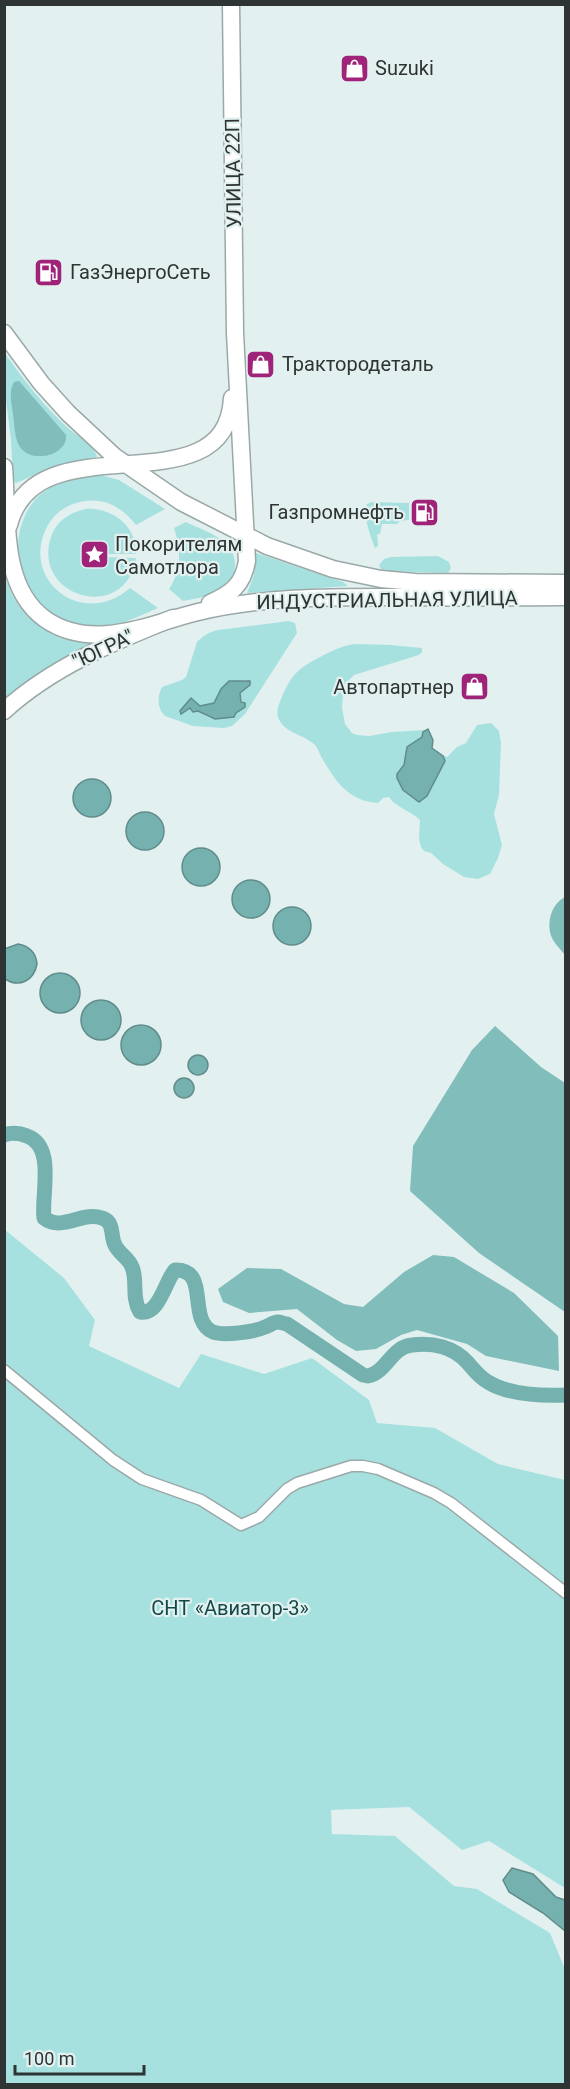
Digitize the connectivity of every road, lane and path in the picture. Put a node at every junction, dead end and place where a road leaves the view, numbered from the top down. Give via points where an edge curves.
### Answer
1 (230, 7) edge
2 (4, 333) edge
3 (235, 333) junction
4 (123, 464) junction
5 (4, 467) edge
6 (246, 537) junction
7 (6, 542) edge
8 (566, 583) edge
9 (566, 597) edge
10 (173, 618) junction
11 (4, 711) edge
12 (4, 1370) edge
13 (566, 1593) edge

1 - 3 main road, УЛИЦА 22П
2 - 4 main road via 41,383
3 - 4 main road, УЛИЦА 22П via 232,405 218,437 200,451 175,460
3 - 6 main road, УЛИЦА 22П
4 - 6 main road via 181,502
4 - 7 main road via 77,469 43,482 18,505
5 - 7 main road
6 - 8 main road, ИНДУСТРИАЛЬНАЯ УЛИЦА via 308,562 381,579
6 - 10 main road via 245,571 233,591
7 - 10 main road, "ЮГРА" via 18,586 28,604 63,629 104,635
9 - 10 main road, ИНДУСТРИАЛЬНАЯ УЛИЦА via 299,598 243,603
10 - 11 main road, "ЮГРА" via 76,661 26,692
12 - 13 street via 141,1479 201,1500 241,1525 259,1517 297,1484 351,1466 378,1469 451,1503

